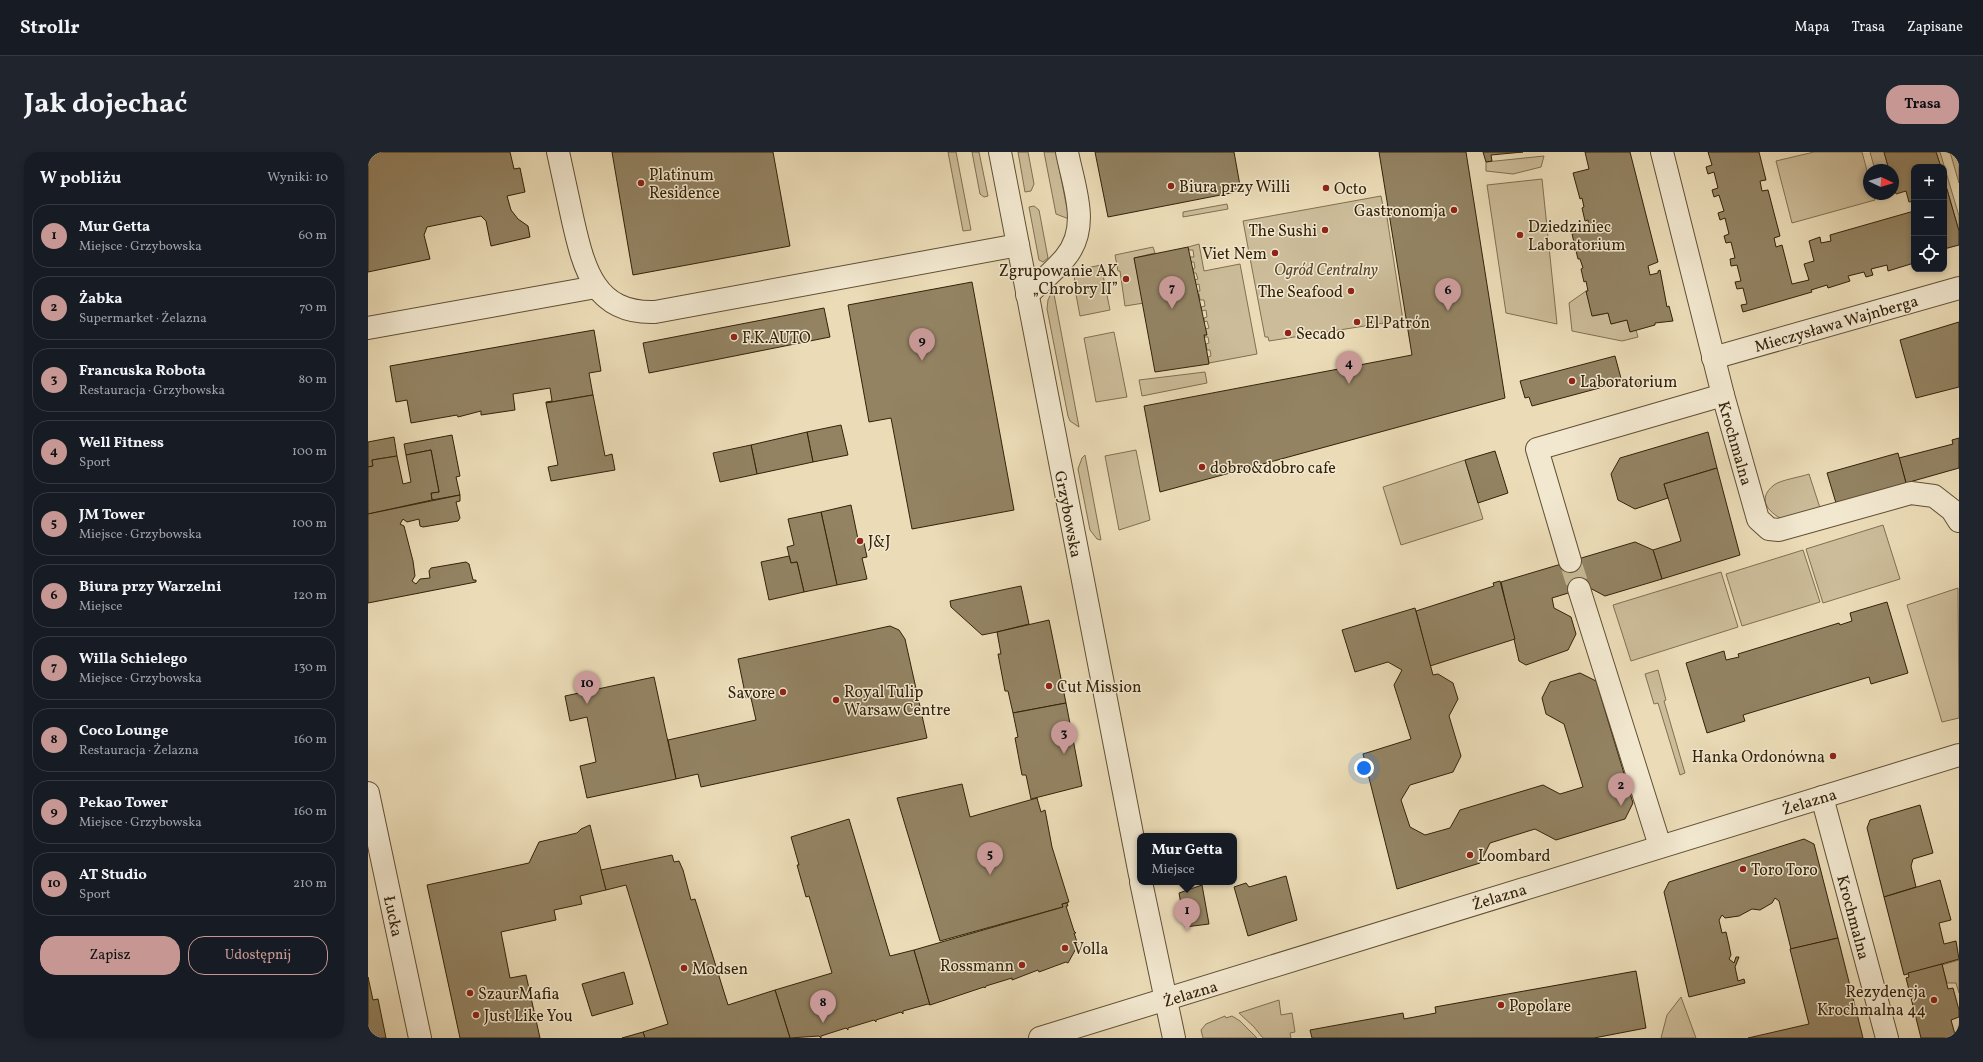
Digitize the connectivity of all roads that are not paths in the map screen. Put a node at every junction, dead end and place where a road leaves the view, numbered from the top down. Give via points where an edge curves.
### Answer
1 (558, 152) edge
2 (1000, 152) edge
3 (1068, 152) edge
4 (1662, 152) edge
5 (1018, 245) junction
6 (596, 287) junction
7 (1959, 288) edge
8 (1027, 295) junction
9 (368, 328) edge
10 (1713, 358) junction
11 (1723, 395) junction
12 (1959, 521) edge
13 (1570, 561) tunnel mouth
14 (1579, 589) tunnel mouth
15 (1959, 755) edge
16 (368, 793) edge
17 (1822, 797) junction
18 (1660, 846) junction
19 (1137, 860) edge
20 (1142, 885) edge
21 (1165, 1001) junction
22 (420, 1038) edge
23 (1040, 1038) edge
24 (1174, 1038) edge
25 (1887, 1038) edge

1 - 6 street via 580,252 590,279
2 - 5 street, Grzybowska
3 - 8 street via 1080,214 1079,231 1064,259
4 - 10 street, Krochmalna
5 - 6 street via 655,312 641,312 618,305
5 - 8 street, Grzybowska
6 - 9 street
7 - 10 street, Mieczysława Wajnberga
8 - 19 street, Grzybowska
10 - 11 street, Krochmalna
11 - 12 street, Krochmalna via 1758,519 1769,529 1779,530 1911,493 1934,496 1952,510
11 - 13 street via 1537,449
14 - 18 street
15 - 17 street, Żelazna
16 - 22 street, Łucka
17 - 18 street, Żelazna
17 - 25 street, Krochmalna
18 - 21 street, Żelazna
20 - 21 street
21 - 23 street, Żelazna
21 - 24 street

